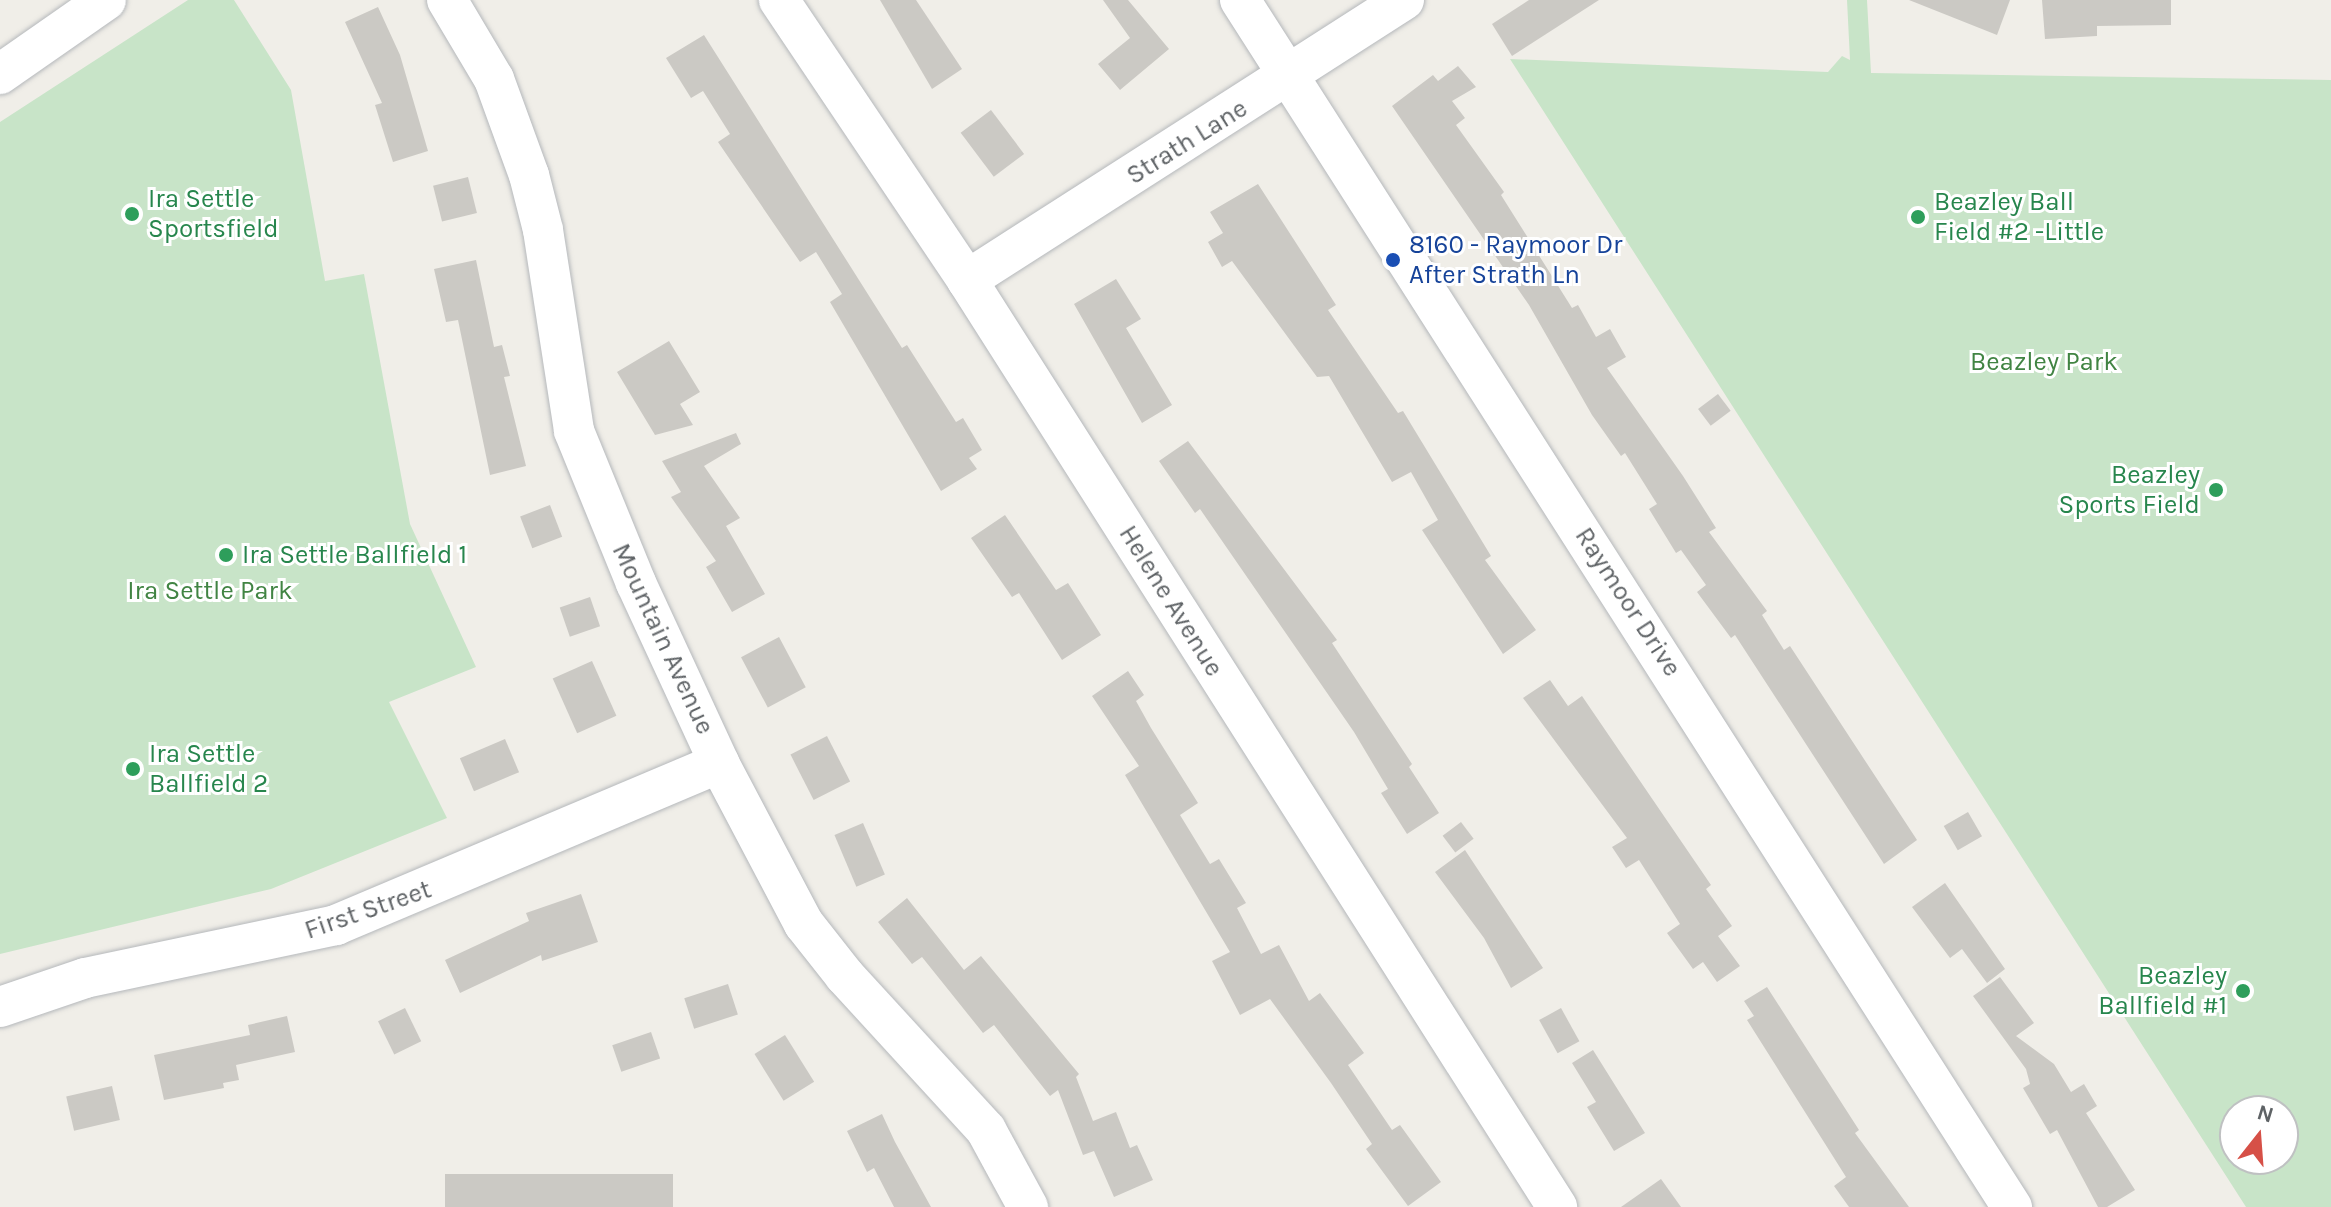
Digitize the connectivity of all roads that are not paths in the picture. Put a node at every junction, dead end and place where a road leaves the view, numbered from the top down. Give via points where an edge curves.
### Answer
1 (106, 0) edge
2 (447, 0) edge
3 (779, 0) edge
4 (1240, 0) edge
5 (1404, 0) edge
6 (0, 74) edge
7 (1289, 78) junction
8 (967, 280) junction
9 (719, 763) junction
10 (0, 1007) edge
11 (1028, 1207) edge
12 (1557, 1207) edge
13 (2012, 1207) edge

1 - 6 street
2 - 9 street, Mountain Avenue via 494,79 529,175 543,230 574,431 636,583
3 - 8 street, Helene Avenue
4 - 7 street, Raymoor Drive
5 - 7 street, Strath Lane
7 - 8 street, Strath Lane
7 - 13 street, Raymoor Drive
8 - 12 street, Helene Avenue
9 - 10 street, First Street via 465,875 336,925 85,978
9 - 11 street, Mountain Avenue via 804,924 986,1130

